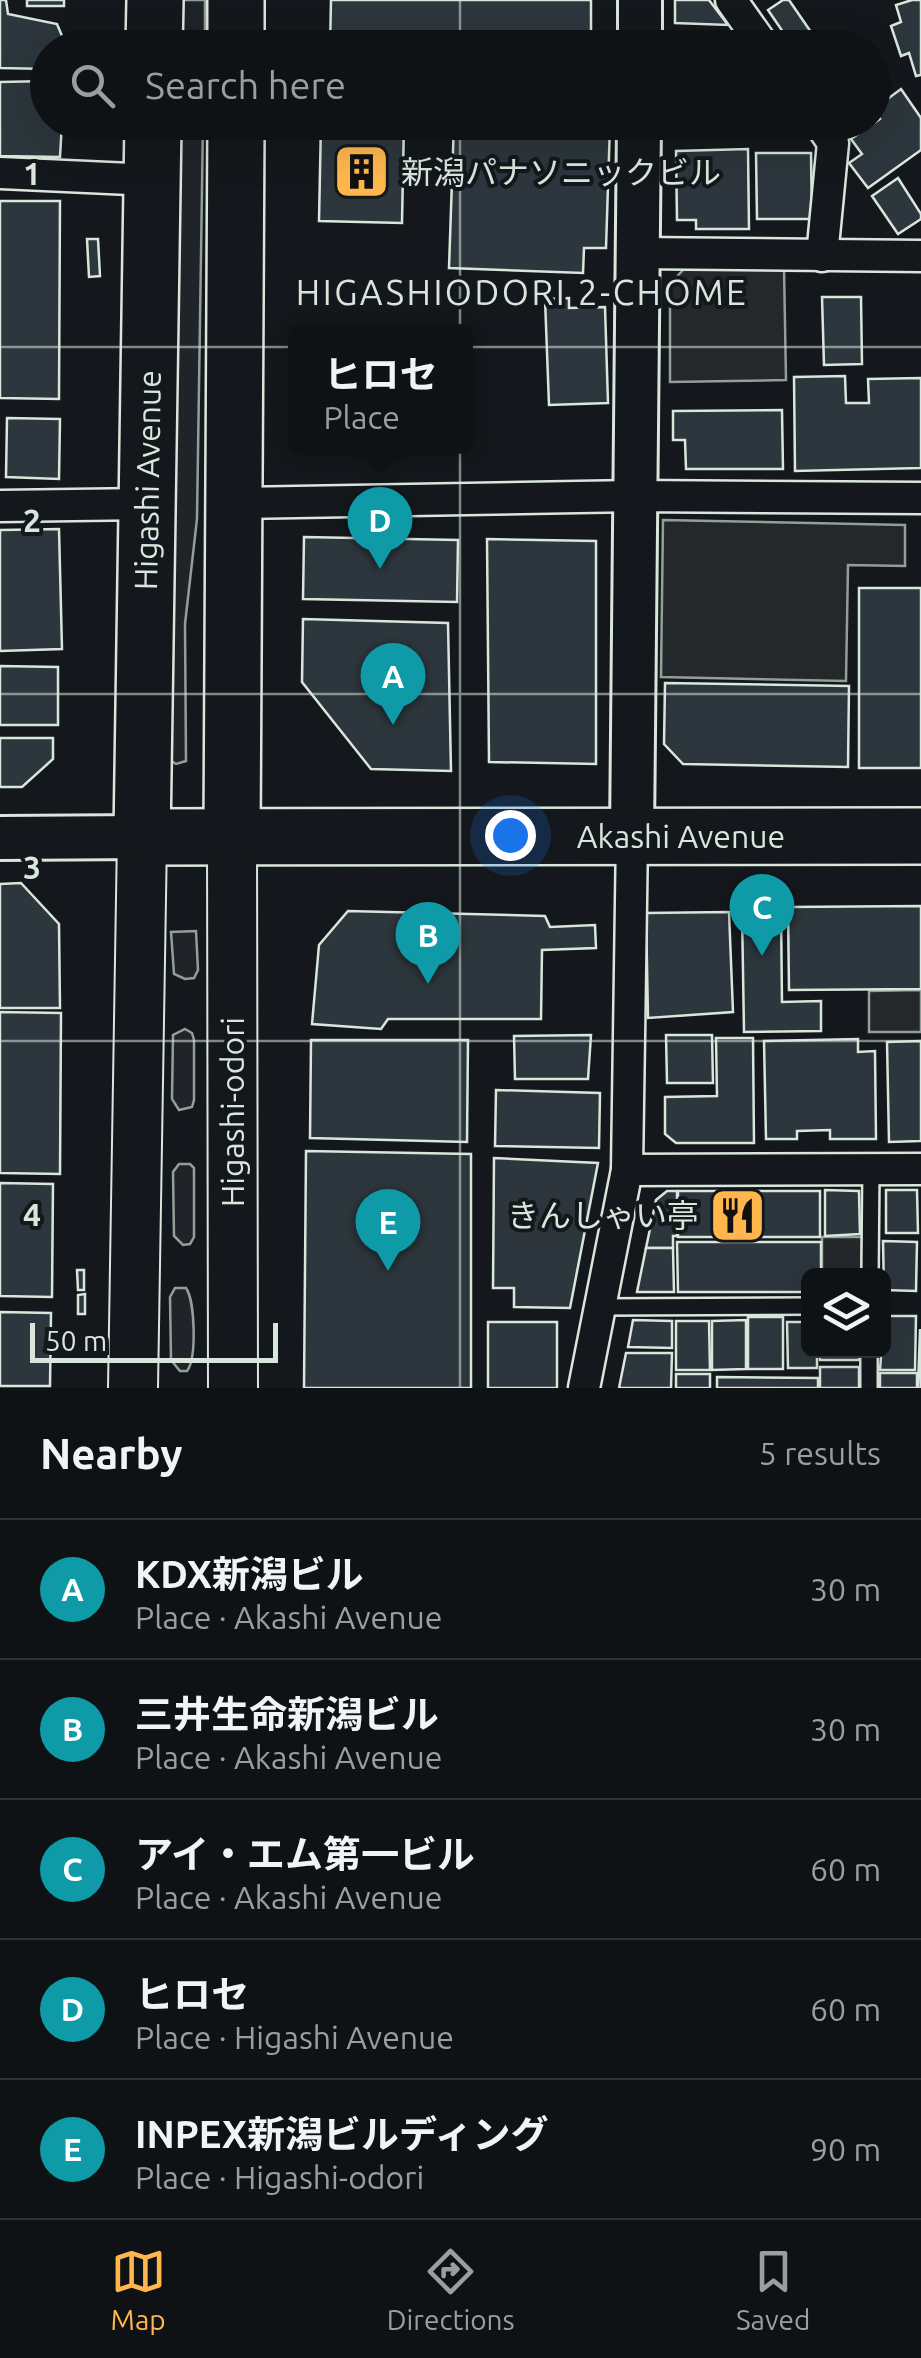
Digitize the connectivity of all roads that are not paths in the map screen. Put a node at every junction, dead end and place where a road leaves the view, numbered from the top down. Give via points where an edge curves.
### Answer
1 (155, 0) edge
2 (236, 0) edge
3 (640, 0) edge
4 (732, 0) edge
5 (154, 30) edge
6 (236, 30) edge
7 (640, 30) edge
8 (753, 30) edge
9 (153, 140) edge
10 (236, 140) edge
11 (640, 140) edge
12 (831, 140) edge
13 (0, 173) edge
14 (152, 180) junction
15 (639, 253) junction
16 (822, 256) junction
17 (921, 256) edge
18 (634, 496) junction
19 (921, 498) edge
20 (234, 503) junction
21 (146, 504) junction
22 (0, 506) edge
23 (632, 835) junction
24 (142, 836) junction
25 (232, 836) junction
26 (921, 836) edge
27 (0, 838) edge
28 (921, 1168) edge
29 (871, 1169) junction
30 (626, 1170) junction
31 (870, 1268) edge
32 (599, 1306) junction
33 (801, 1306) edge
34 (869, 1358) edge
35 (133, 1388) edge
36 (233, 1388) edge
37 (584, 1388) edge
38 (868, 1388) edge

1 - 5 highway
2 - 6 highway
3 - 7 street
4 - 8 street
9 - 14 highway, Higashi Avenue
10 - 20 highway
11 - 15 street
12 - 16 street
13 - 14 street
14 - 21 highway, Higashi Avenue
15 - 16 street
15 - 18 street
16 - 17 street
18 - 19 street
18 - 20 street
18 - 23 street
20 - 25 highway
21 - 22 street
21 - 24 highway, Higashi Avenue
23 - 25 highway, Akashi Avenue
23 - 26 highway, Akashi Avenue
23 - 30 street
24 - 25 highway, Akashi Avenue
24 - 27 street
24 - 35 main road
25 - 36 main road, Higashi-odori
28 - 29 street
29 - 30 street
29 - 31 lane
30 - 32 street
32 - 33 lane
32 - 37 street
34 - 38 lane

